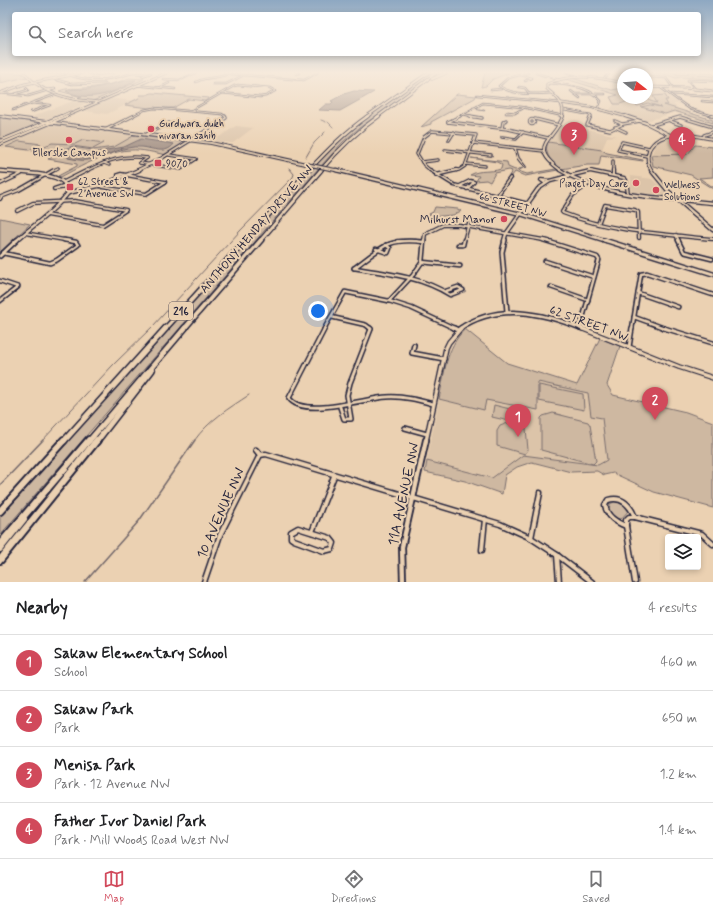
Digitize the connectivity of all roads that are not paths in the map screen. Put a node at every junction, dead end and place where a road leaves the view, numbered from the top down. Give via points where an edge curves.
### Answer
1 (40, 100) edge
2 (81, 100) edge
3 (99, 100) edge
4 (210, 100) edge
5 (390, 100) edge
6 (391, 100) edge
7 (401, 100) edge
8 (499, 100) edge
9 (533, 100) edge
10 (559, 100) edge
11 (600, 100) edge
12 (679, 100) edge
13 (95, 102) junction
14 (702, 102) dead end
15 (713, 102) edge
16 (32, 103) junction
17 (562, 103) junction
18 (498, 104) junction
19 (384, 105) junction
20 (525, 107) junction
21 (472, 108) junction
22 (538, 108) dead end
23 (598, 108) junction
24 (13, 110) dead end
25 (192, 110) junction
26 (484, 110) dead end
27 (564, 110) junction
28 (537, 111) junction
29 (31, 112) dead end
30 (515, 113) dead end
31 (462, 114) junction
32 (0, 115) edge
33 (563, 116) junction
34 (713, 116) edge
35 (482, 118) dead end
36 (506, 120) dead end
37 (535, 120) dead end
38 (669, 120) junction
39 (615, 121) dead end
40 (642, 121) junction
41 (49, 122) junction
42 (169, 123) dead end
43 (623, 124) junction
44 (559, 125) junction
45 (652, 125) junction
46 (681, 125) dead end
47 (615, 127) junction
48 (713, 127) edge
49 (502, 128) junction
50 (105, 129) junction
51 (454, 132) junction
52 (523, 132) junction
53 (626, 132) dead end
54 (713, 132) edge
55 (147, 134) junction
56 (18, 135) junction
57 (672, 136) junction
58 (502, 137) dead end
59 (704, 137) junction
60 (548, 138) junction
61 (713, 139) edge
62 (191, 140) junction
63 (449, 140) dead end
64 (0, 142) edge
65 (473, 143) junction
66 (515, 148) junction
67 (649, 148) junction
68 (445, 150) dead end
69 (544, 151) junction
70 (470, 153) junction
71 (169, 155) junction
72 (491, 155) dead end
73 (647, 156) junction
74 (438, 160) dead end
75 (613, 161) dead end
76 (422, 162) junction
77 (104, 163) junction
78 (466, 164) junction
79 (110, 165) dead end
80 (152, 165) junction
81 (485, 166) dead end
82 (525, 167) dead end
83 (58, 168) dead end
84 (0, 171) edge
85 (21, 174) junction
86 (46, 175) junction
87 (79, 175) junction
88 (82, 175) dead end
89 (436, 175) junction
90 (128, 176) junction
91 (570, 176) junction
92 (613, 176) junction
93 (123, 178) junction
94 (510, 178) dead end
95 (550, 181) junction
96 (64, 182) junction
97 (545, 183) junction
98 (0, 184) edge
99 (589, 184) junction
100 (67, 186) junction
101 (99, 186) junction
102 (459, 187) junction
103 (467, 188) junction
104 (68, 193) junction
105 (628, 194) junction
106 (497, 196) junction
107 (0, 198) edge
108 (678, 200) junction
109 (63, 202) junction
110 (713, 203) edge
111 (529, 204) junction
112 (17, 211) dead end
113 (521, 214) junction
114 (46, 215) junction
115 (470, 219) dead end
116 (598, 224) junction
117 (468, 226) junction
118 (713, 230) edge
119 (25, 232) junction
120 (639, 233) junction
121 (506, 234) junction
122 (676, 235) junction
123 (639, 238) dead end
124 (713, 240) edge
125 (424, 242) junction
126 (385, 245) junction
127 (458, 245) dead end
128 (376, 249) junction
129 (3, 253) junction
130 (0, 256) edge
131 (712, 260) edge
132 (545, 261) dead end
133 (422, 262) junction
134 (460, 266) dead end
135 (712, 274) edge
136 (410, 278) junction
137 (594, 278) junction
138 (0, 281) edge
139 (550, 287) dead end
140 (446, 292) junction
141 (638, 293) junction
142 (713, 295) edge
143 (588, 300) junction
144 (0, 301) edge
145 (389, 301) junction
146 (678, 307) dead end
147 (507, 312) junction
148 (331, 317) junction
149 (634, 317) junction
150 (580, 328) junction
151 (458, 330) junction
152 (713, 343) edge
153 (414, 345) dead end
154 (629, 347) junction
155 (162, 355) junction
156 (444, 360) junction
157 (713, 378) edge
158 (433, 404) junction
159 (348, 405) junction
160 (340, 407) junction
161 (405, 428) dead end
162 (427, 434) junction
163 (256, 450) dead end
164 (260, 455) junction
165 (334, 476) junction
166 (540, 493) dead end
167 (413, 498) junction
168 (33, 506) junction
169 (0, 511) edge
170 (635, 517) junction
171 (485, 519) junction
172 (626, 524) junction
173 (312, 532) junction
174 (531, 538) junction
175 (0, 544) edge
176 (713, 544) edge
177 (0, 550) edge
178 (482, 550) dead end
179 (557, 555) junction
180 (0, 560) edge
181 (204, 582) edge
182 (403, 582) edge
183 (559, 582) edge
184 (592, 582) edge
185 (635, 582) edge

1 - 16 street
2 - 13 street
3 - 13 street
4 - 25 street
5 - 19 highway
6 - 19 highway, ANTHONY HENDAY DRIVE NW / 216
7 - 155 highway, ANTHONY HENDAY DRIVE NW / 216 via 362,128 340,148
8 - 18 street
9 - 17 street
10 - 17 street
11 - 23 street
12 - 34 street via 689,108
13 - 41 street
13 - 41 street
14 - 15 street
16 - 24 street
16 - 29 street via 50,105
17 - 23 street
17 - 27 street
18 - 20 street
18 - 21 street via 483,103
19 - 169 highway, ANTHONY HENDAY DRIVE NW / 216 via 353,126 330,147
20 - 28 street
20 - 30 street
21 - 26 street
21 - 31 street
22 - 28 street
23 - 40 street
25 - 50 street via 151,108
25 - 62 street via 226,115 226,118
27 - 33 street
27 - 47 street via 591,115 587,125 610,130
28 - 33 street
31 - 35 street
31 - 49 street via 448,122
32 - 41 street
32 - 41 street
33 - 44 street
36 - 49 street
37 - 44 street
38 - 45 street
38 - 46 street
38 - 48 street via 680,117
39 - 43 street
40 - 43 street
40 - 45 street
41 - 50 street
41 - 50 street
41 - 56 street
41 - 56 street
42 - 55 street
43 - 47 street
44 - 60 street
45 - 57 street
47 - 53 street
49 - 52 street
50 - 55 street, 66 STREET NW
51 - 63 street
51 - 65 street via 476,135
51 - 76 street via 434,130 426,135 417,154
52 - 58 street via 515,139
52 - 60 street
54 - 59 street
55 - 62 street, 66 STREET NW
56 - 64 street
57 - 59 street
57 - 67 street via 656,140
59 - 61 street
60 - 69 street via 544,144
62 - 71 street
62 - 113 street, 66 STREET NW, bridge via 330,169
65 - 66 street
65 - 70 street
66 - 69 street
66 - 82 street via 518,158
67 - 73 street
67 - 73 street via 621,143 618,150
68 - 70 street
69 - 91 street via 553,165
70 - 72 street
70 - 78 street
71 - 80 street
71 - 80 street via 196,160 182,169
73 - 108 street via 654,176
74 - 76 street
75 - 92 street
76 - 89 street
77 - 79 street
77 - 80 street via 126,155 147,158 140,163
77 - 87 street
78 - 81 street
78 - 89 street via 459,170
80 - 90 street
83 - 86 street
84 - 85 street
85 - 86 street
85 - 98 street
86 - 96 street
86 - 107 street
87 - 88 street
87 - 96 street
89 - 102 street
90 - 93 street
90 - 93 street via 118,175
90 - 101 street via 165,182 147,194
91 - 92 street via 590,171
91 - 95 street
91 - 99 street
92 - 105 street via 626,179
93 - 101 street
94 - 106 street
95 - 97 street
95 - 97 street via 541,180
96 - 100 street
97 - 111 street
99 - 105 street
99 - 116 street via 571,196 562,212
100 - 100 street via 54,189
100 - 104 street
101 - 104 street
102 - 103 street
102 - 103 street via 470,181 474,182
103 - 106 street
104 - 109 street
105 - 108 street
106 - 111 street
108 - 110 street
108 - 118 street
109 - 112 street via 32,203
109 - 114 street
109 - 114 street via 82,201 126,210 105,224
111 - 113 street
113 - 121 street
113 - 135 street, 66 STREET NW
114 - 119 street
115 - 117 street
116 - 120 street
116 - 120 street via 604,206 607,205 638,212
117 - 121 street
117 - 125 street via 443,225 426,232
117 - 127 street via 464,245
119 - 129 street
119 - 129 street via 78,244 53,262
120 - 122 street
120 - 123 street
121 - 137 street via 549,240 598,258
121 - 147 street via 502,252
122 - 124 street
122 - 131 street via 684,252
125 - 126 street via 403,239
125 - 133 street
126 - 128 street
126 - 128 street via 390,248 389,252
128 - 136 street via 354,268
129 - 130 street
132 - 137 street
133 - 134 street
133 - 136 street
136 - 140 street
136 - 145 street
137 - 143 street
138 - 144 street via 18,287
139 - 143 street
140 - 140 street via 452,295 463,290 458,287
141 - 142 street via 643,273
141 - 146 street
141 - 149 street
143 - 150 street
145 - 148 street via 345,292
145 - 151 street via 411,308
147 - 150 street, 62 STREET NW via 553,318
147 - 151 street, 62 STREET NW via 481,317
148 - 159 street via 370,327 371,331 350,383
148 - 160 street via 289,400 312,407
149 - 152 street
149 - 154 street
150 - 154 street, 62 STREET NW
151 - 156 street, 11A AVENUE NW via 449,342
153 - 156 street via 412,353
154 - 157 street, 62 STREET NW
155 - 168 highway, ANTHONY HENDAY DRIVE NW / 216
155 - 180 highway via 141,386
156 - 158 street, 11A AVENUE NW
158 - 159 street via 406,398 380,397
158 - 162 street, 11A AVENUE NW
159 - 160 street
159 - 160 street via 352,416 349,420 344,419
161 - 162 street, 11A AVENUE NW
162 - 167 street, 11A AVENUE NW
163 - 164 street
164 - 165 street via 266,454
164 - 181 street, 10 AVENUE NW via 220,534
165 - 167 street
165 - 173 street
166 - 174 street
167 - 171 street
167 - 182 street, 11A AVENUE NW via 402,547
168 - 175 highway, ANTHONY HENDAY DRIVE NW / 216
168 - 177 highway
170 - 172 street via 628,518
170 - 172 street via 631,508 622,500 615,498 607,502 606,510 609,517
170 - 176 street via 702,534
171 - 174 street
171 - 178 street
172 - 185 street
173 - 173 street via 294,528 291,538 324,551 332,549 334,543 330,538
174 - 179 street
179 - 183 street
179 - 184 street

